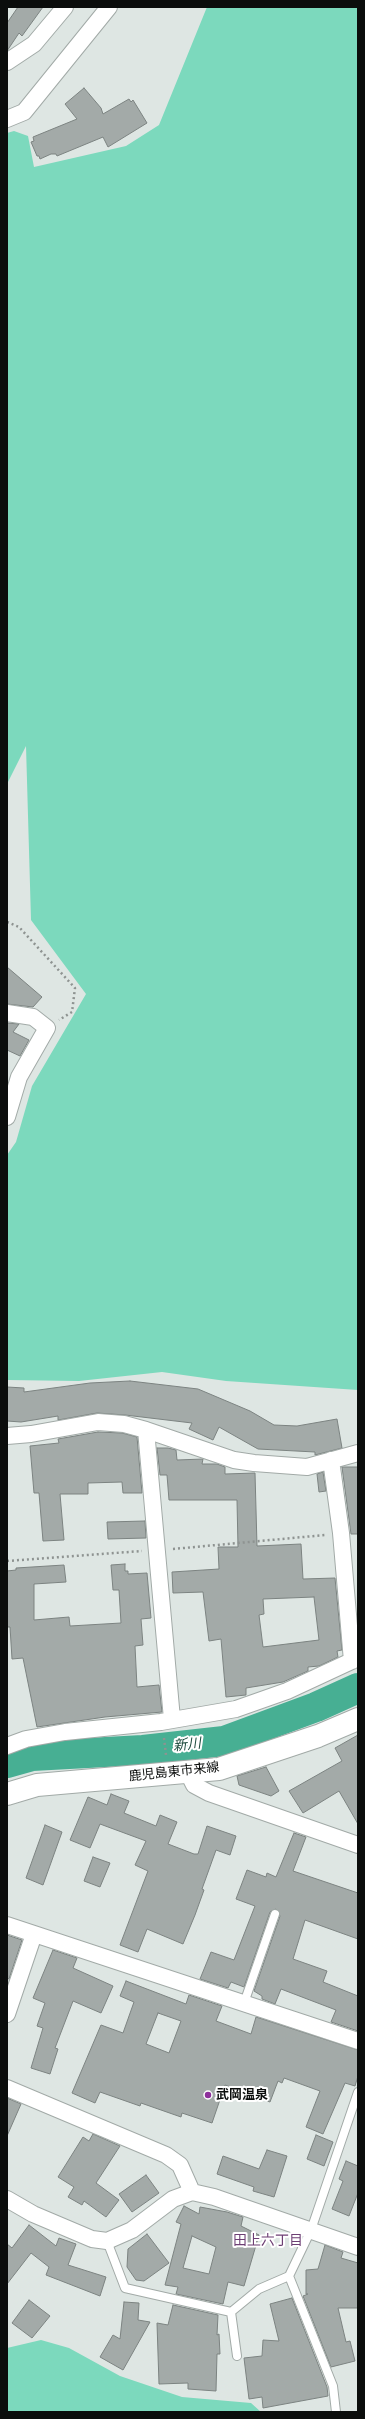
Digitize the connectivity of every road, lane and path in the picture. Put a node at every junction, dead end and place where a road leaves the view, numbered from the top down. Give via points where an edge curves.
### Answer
1 (65, 7) edge
2 (109, 7) edge
3 (7, 62) edge
4 (7, 119) edge
5 (7, 922) edge
6 (7, 1013) edge
7 (47, 1028) junction
8 (7, 1117) edge
9 (146, 1430) junction
10 (7, 1436) edge
11 (358, 1453) edge
12 (331, 1460) junction
13 (341, 1533) junction
14 (158, 1550) junction
15 (7, 1561) edge
16 (355, 1659) edge
17 (358, 1718) edge
18 (167, 1720) junction
19 (7, 1746) edge
20 (178, 1774) junction
21 (7, 1794) edge
22 (358, 1845) edge
23 (275, 1914) dead end
24 (7, 1925) edge
25 (34, 1934) junction
26 (244, 2003) junction
27 (7, 2014) edge
28 (358, 2041) edge
29 (7, 2088) edge
30 (358, 2092) edge
31 (192, 2192) junction
32 (7, 2199) edge
33 (312, 2230) junction
34 (107, 2241) junction
35 (358, 2248) edge
36 (289, 2276) junction
37 (230, 2312) junction
38 (237, 2356) dead end
39 (336, 2412) edge

1 - 3 street via 34,44
2 - 4 street via 24,112
5 - 7 path via 19,927 75,988 72,1012
6 - 7 street via 33,1017
7 - 8 street via 19,1077
9 - 10 street via 124,1424 98,1422
9 - 12 street via 234,1460 307,1467
9 - 14 street
11 - 12 street
12 - 13 street
13 - 14 path
13 - 16 street
14 - 15 path
14 - 18 street
16 - 18 street via 287,1691 236,1709
17 - 20 main road, 鹿児島東市来線 via 318,1736 259,1757 219,1769
18 - 19 street via 65,1732 26,1739
18 - 20 path
20 - 21 main road, 鹿児島東市来線 via 37,1785
20 - 22 street via 209,1793
23 - 26 lane
24 - 25 street
25 - 26 street
25 - 27 street
26 - 28 street
29 - 31 street via 166,2155 180,2165
30 - 33 lane
31 - 33 street
31 - 34 street via 173,2199 132,2230
32 - 34 street via 33,2214 85,2237
33 - 35 street
33 - 36 lane
34 - 37 lane via 125,2288
36 - 37 lane via 259,2289
36 - 39 lane via 333,2386
37 - 38 lane

